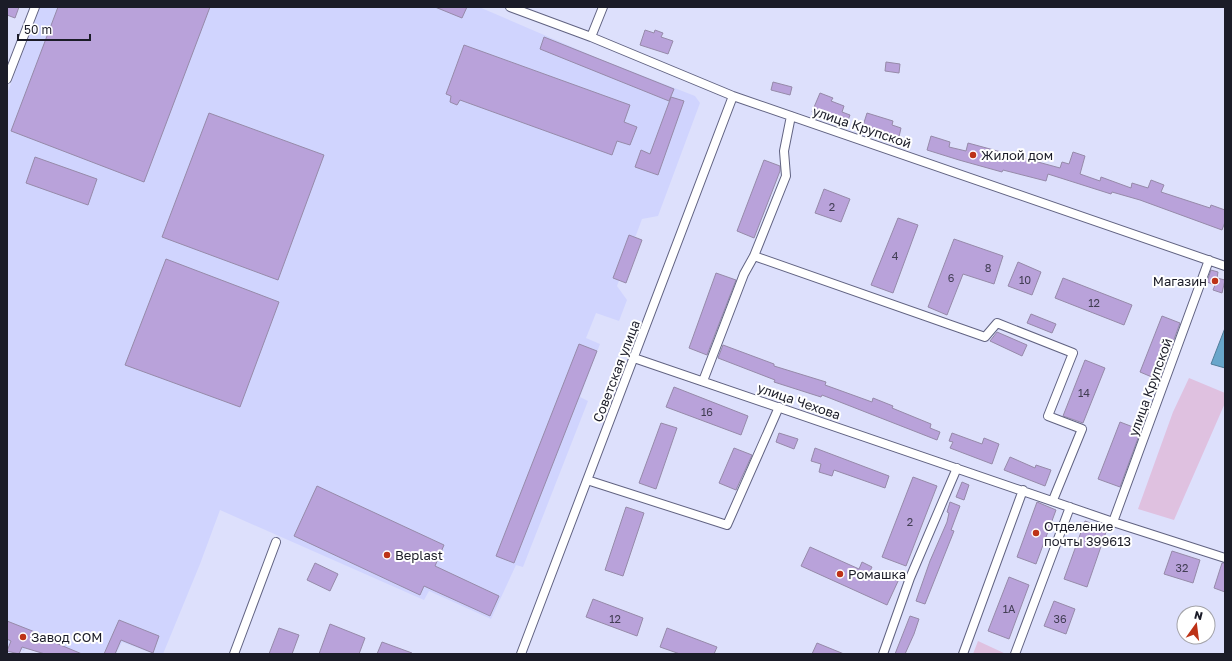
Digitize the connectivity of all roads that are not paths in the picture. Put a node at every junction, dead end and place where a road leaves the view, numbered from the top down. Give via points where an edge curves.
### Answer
1 (35, 7) edge
2 (510, 7) edge
3 (603, 7) edge
4 (591, 37) junction
5 (7, 79) edge
6 (733, 96) junction
7 (790, 116) junction
8 (754, 256) junction
9 (1209, 260) junction
10 (1225, 266) edge
11 (634, 358) junction
12 (703, 381) junction
13 (779, 407) junction
14 (957, 468) junction
15 (587, 480) junction
16 (1023, 490) junction
17 (1052, 500) junction
18 (1070, 506) junction
19 (1113, 522) junction
20 (276, 542) dead end
21 (1225, 558) edge
22 (234, 654) edge
23 (522, 654) edge
24 (884, 654) edge
25 (963, 654) edge
26 (1014, 654) edge

1 - 5 street
2 - 4 street, улица Крупской
3 - 4 street
4 - 6 street, улица Крупской
6 - 7 street, улица Крупской
6 - 11 street, Советская улица
7 - 8 street via 784,151 786,176
7 - 9 street, улица Крупской
8 - 12 street via 744,274
8 - 17 street via 985,337 997,323 1073,353 1048,416 1082,429
9 - 10 street, улица Крупской
9 - 19 street, улица Крупской
11 - 12 street, улица Чехова
11 - 15 street, Советская улица
12 - 13 street, улица Чехова
13 - 14 street, улица Чехова
13 - 15 street via 727,525
14 - 16 street, улица Чехова
14 - 24 street via 910,578
15 - 23 street, Советская улица
16 - 17 street, улица Чехова
16 - 25 street
17 - 18 street, улица Чехова
18 - 19 street
18 - 26 street
19 - 21 street
20 - 22 street

